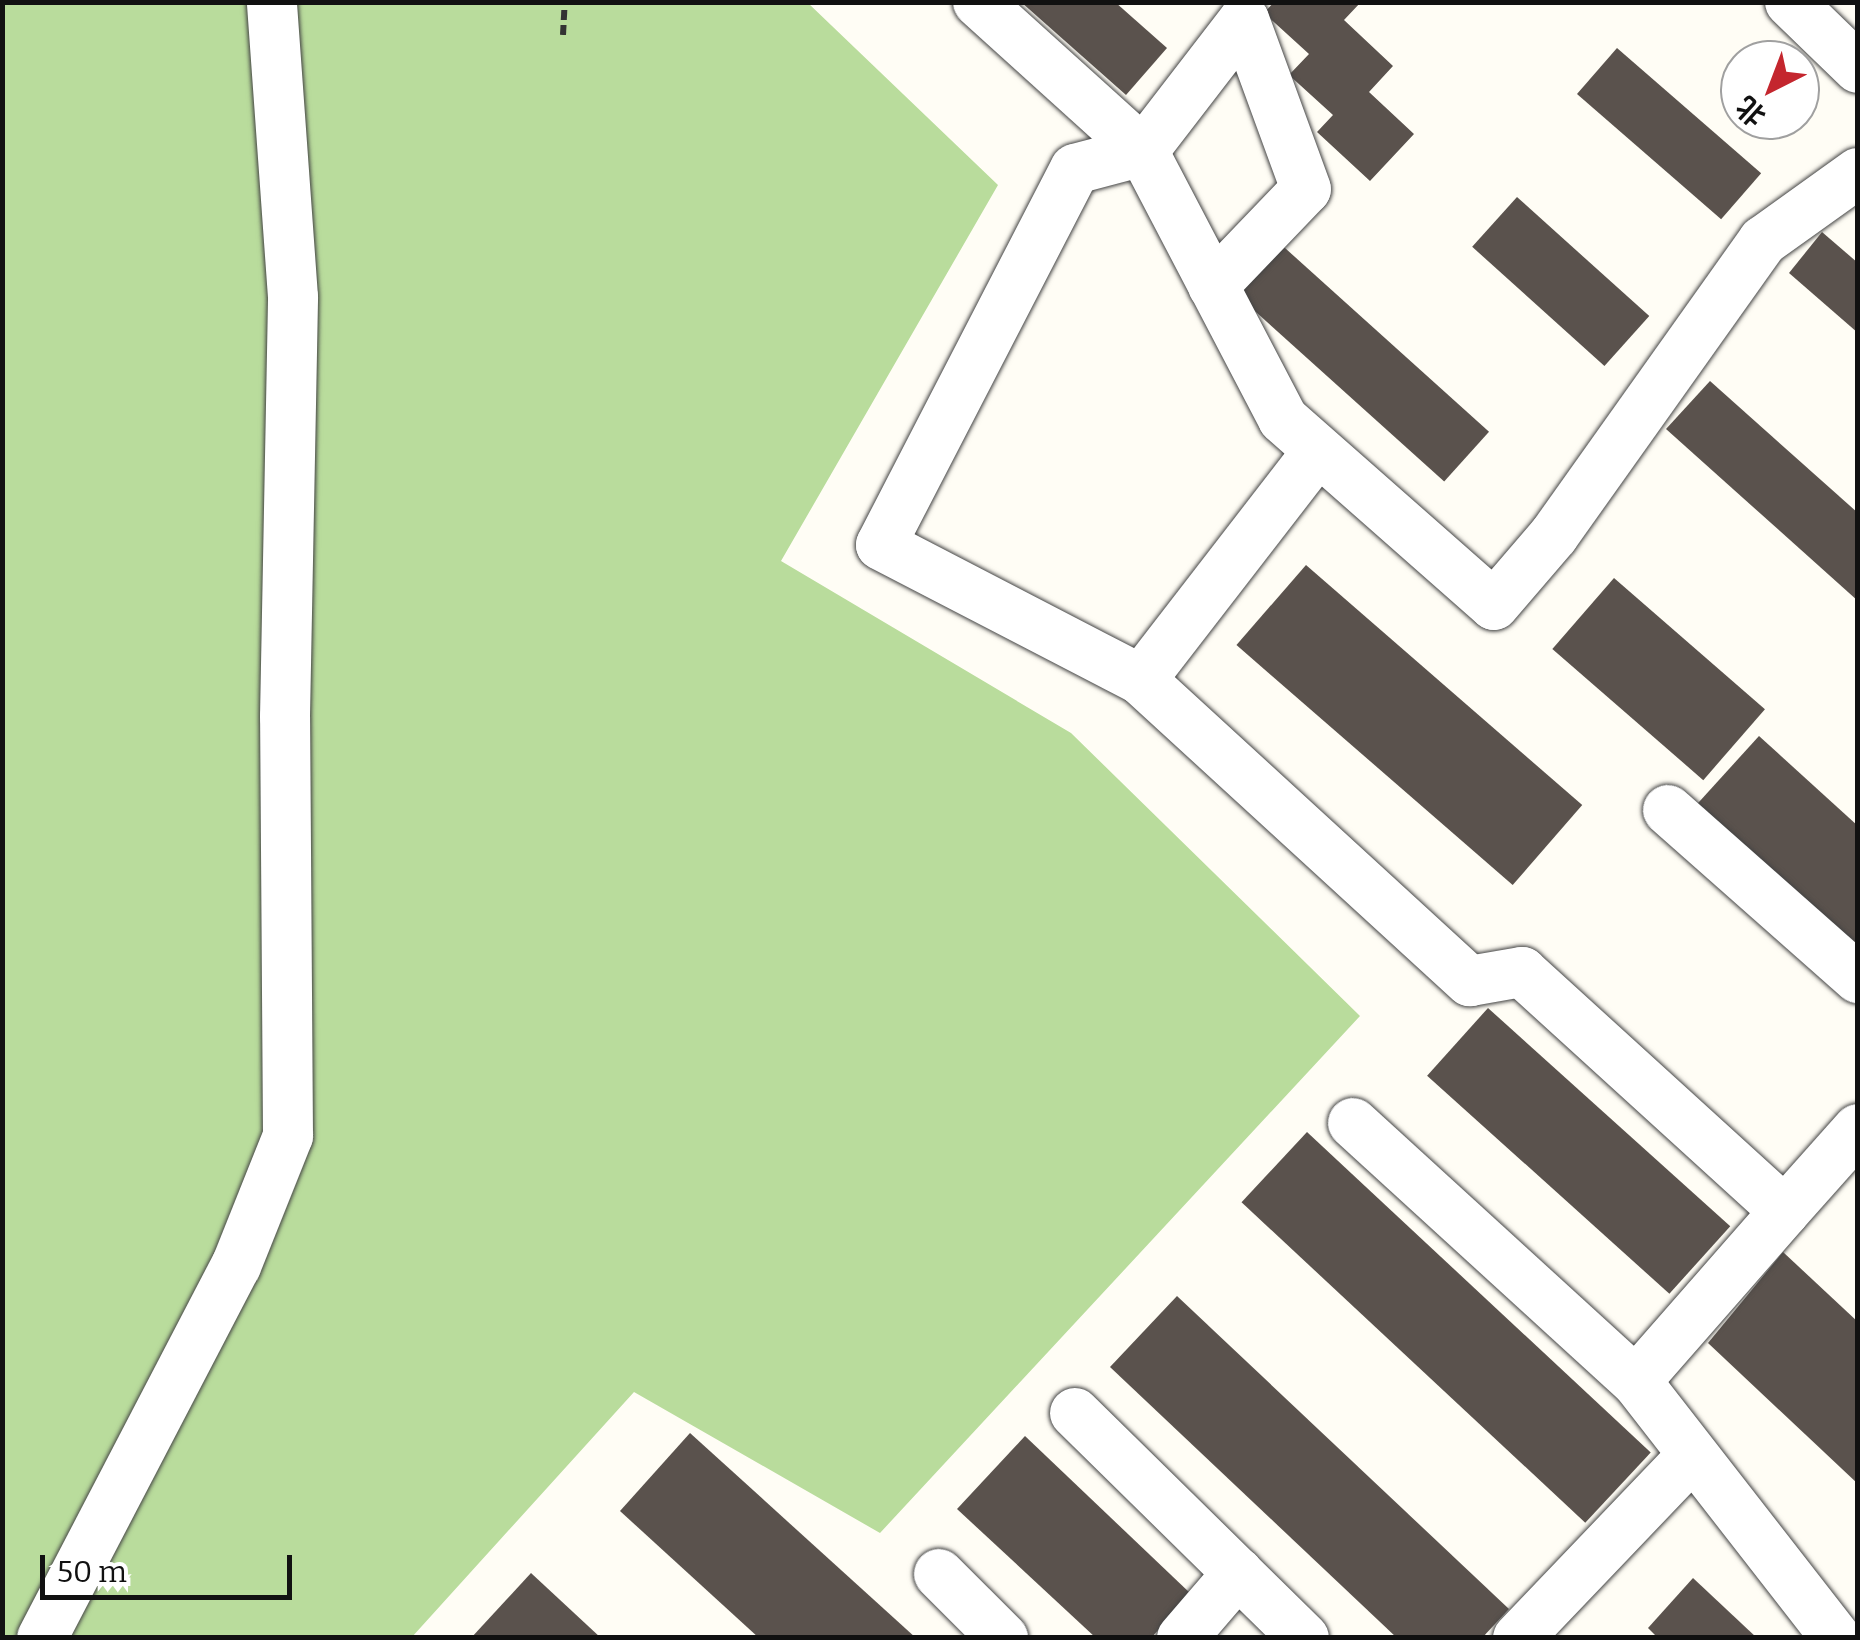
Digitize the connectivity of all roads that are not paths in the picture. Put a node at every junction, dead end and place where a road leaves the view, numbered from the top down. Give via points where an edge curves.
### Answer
1 (272, 2) edge
2 (978, 2) edge
3 (1790, 2) edge
4 (1858, 68) edge
5 (1143, 152) junction
6 (1858, 174) edge
7 (1213, 286) junction
8 (1318, 451) junction
9 (1140, 680) junction
10 (1668, 810) dead end
11 (1858, 978) edge
12 (1353, 1123) dead end
13 (1858, 1129) edge
14 (1841, 1182) edge
15 (1785, 1212) junction
16 (1636, 1381) junction
17 (1076, 1413) dead end
18 (1693, 1454) junction
19 (1238, 1573) junction
20 (939, 1574) dead end
21 (42, 1638) edge
22 (1003, 1638) edge
23 (1182, 1638) edge
24 (1304, 1638) edge
25 (1518, 1638) edge
26 (1836, 1638) edge

1 - 21 street via 293,297 285,717 288,1136 236,1266
2 - 5 street
3 - 4 street
5 - 7 street
5 - 7 street via 1244,20 1306,189
5 - 9 street via 1075,169 882,544
6 - 8 street via 1763,241 1554,535 1494,604
7 - 8 street via 1283,419
8 - 9 street
9 - 15 street via 1470,980 1522,972
10 - 11 street
12 - 16 street
13 - 14 street
14 - 15 street
15 - 16 street
16 - 18 street
17 - 19 street
18 - 25 street
18 - 26 street
19 - 23 street
19 - 24 street
20 - 22 street

